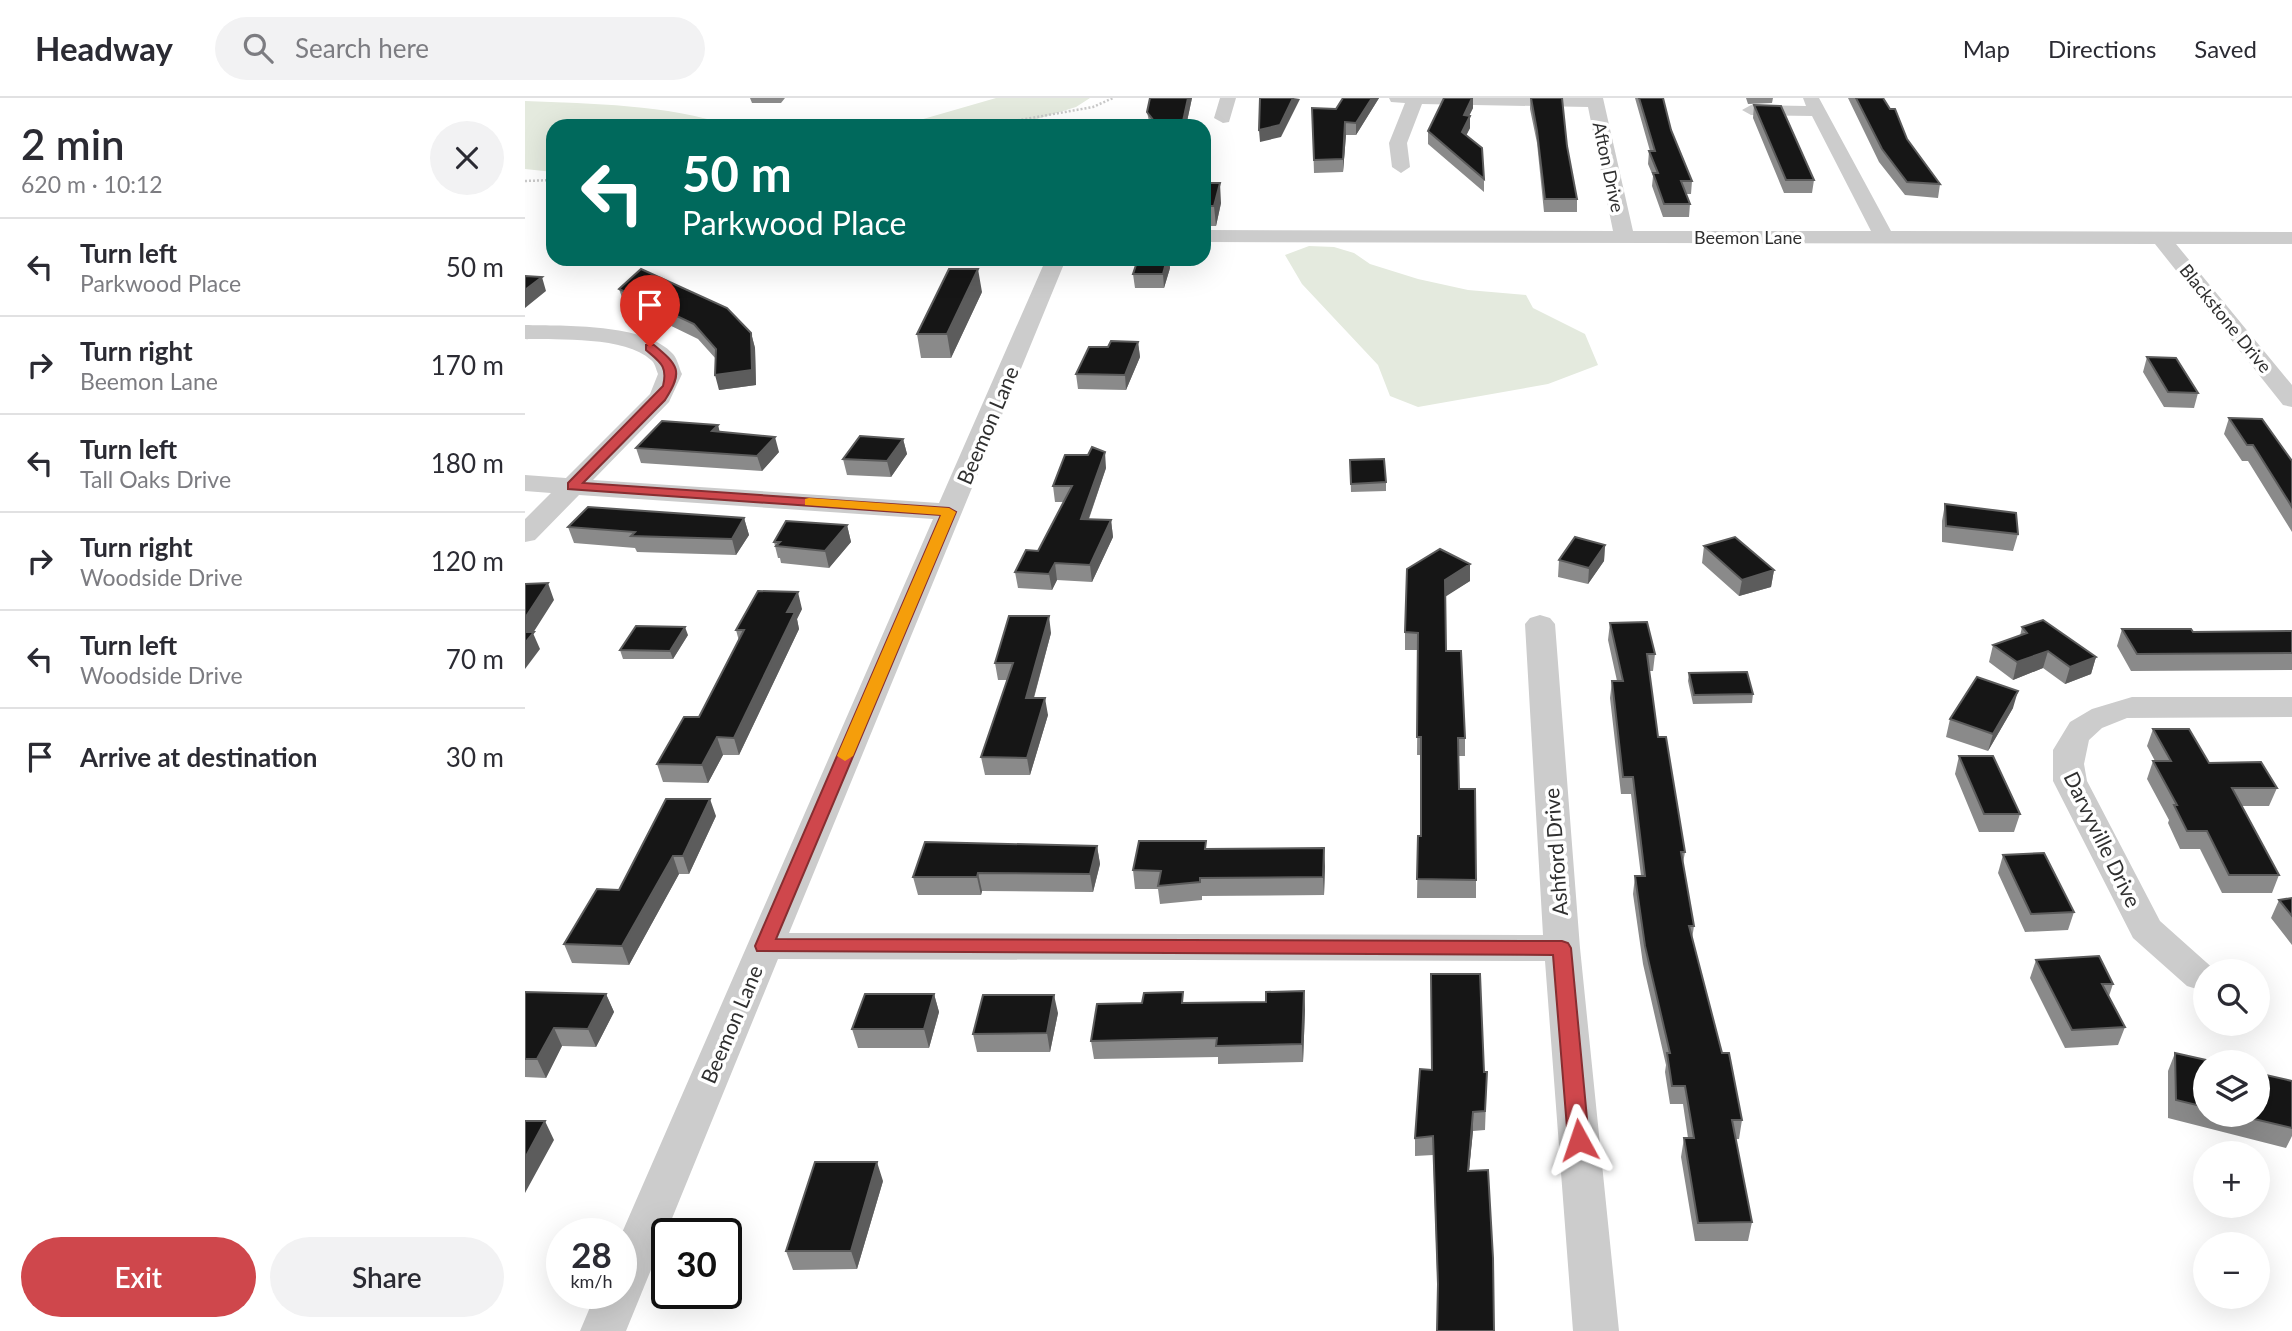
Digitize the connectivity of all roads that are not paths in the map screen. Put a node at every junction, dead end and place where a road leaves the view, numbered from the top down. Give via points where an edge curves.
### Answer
1 (1229, 98) edge
2 (1406, 99) edge
3 (1596, 100) edge
4 (1814, 104) edge
5 (1751, 110) edge
6 (1223, 118) dead end
7 (1401, 167) dead end
8 (1211, 236) edge
9 (1623, 236) junction
10 (1884, 237) junction
11 (2160, 237) junction
12 (2292, 238) edge
13 (1053, 266) edge
14 (525, 332) edge
15 (2292, 400) edge
16 (525, 483) edge
17 (572, 486) junction
18 (949, 512) junction
19 (525, 534) edge
20 (1540, 624) dead end
21 (2292, 707) edge
22 (764, 946) junction
23 (1562, 948) junction
24 (2193, 970) edge
25 (637, 1249) edge
26 (612, 1309) edge
27 (603, 1331) edge
28 (1596, 1331) edge

1 - 6 street
2 - 3 street
2 - 7 street via 1398,143
3 - 9 street, Afton Drive
4 - 5 street
4 - 10 street
8 - 9 street, Beemon Lane
9 - 10 street, Beemon Lane
10 - 11 street, Beemon Lane
11 - 12 street, Beemon Lane
11 - 15 street, Blackstone Drive
13 - 18 street, Beemon Lane
14 - 17 street via 635,342 650,347 669,363 669,386 661,397
16 - 17 street
17 - 18 street
17 - 19 street
18 - 22 street, Beemon Lane
20 - 23 street, Ashford Drive
21 - 24 street, Darvyville Drive via 2124,709 2088,723 2068,748 2070,781 2146,929
22 - 23 street
22 - 25 street, Beemon Lane
23 - 28 street, Ashford Drive
26 - 27 street

